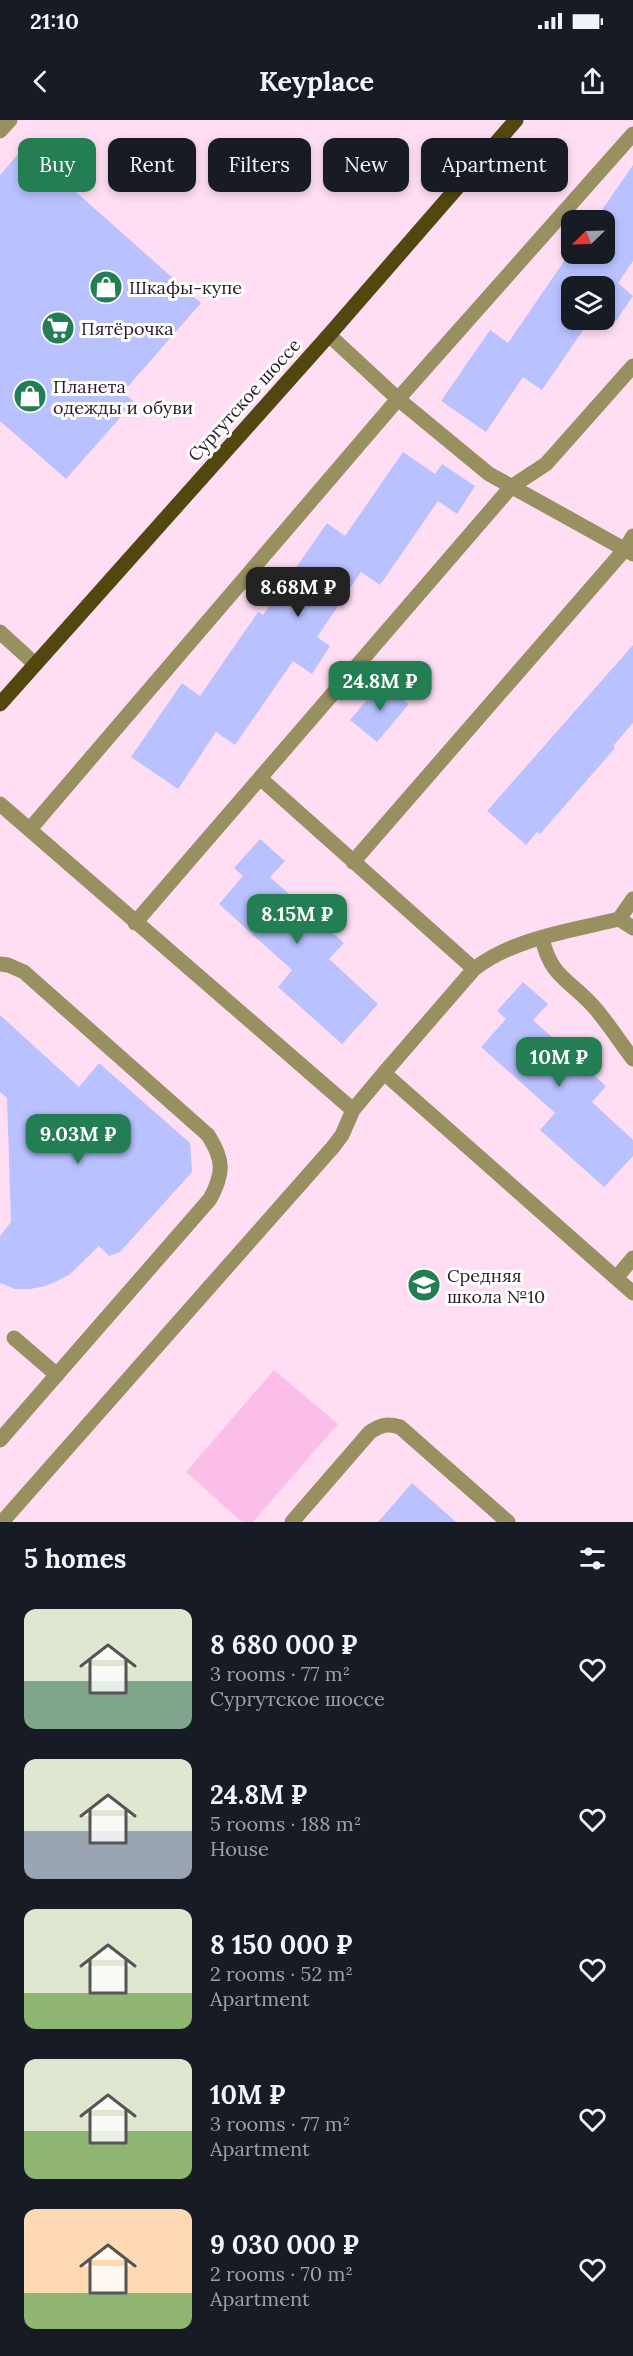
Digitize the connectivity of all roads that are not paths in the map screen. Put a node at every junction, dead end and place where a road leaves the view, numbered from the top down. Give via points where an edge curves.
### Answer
1 (10, 120) edge
2 (516, 120) edge
3 (0, 131) edge
4 (633, 134) edge
5 (329, 335) junction
6 (633, 366) edge
7 (398, 399) junction
8 (511, 487) junction
9 (631, 546) edge
10 (0, 632) edge
11 (35, 664) junction
12 (0, 704) edge
13 (261, 778) junction
14 (0, 804) edge
15 (30, 830) junction
16 (353, 862) junction
17 (633, 899) edge
18 (619, 920) junction
19 (135, 923) junction
20 (633, 928) edge
21 (542, 938) junction
22 (0, 964) edge
23 (474, 969) junction
24 (633, 1059) edge
25 (384, 1073) junction
26 (352, 1110) junction
27 (633, 1257) edge
28 (616, 1278) junction
29 (633, 1293) edge
30 (14, 1338) dead end
31 (57, 1376) junction
32 (0, 1440) edge
33 (2, 1522) edge
34 (292, 1522) edge
35 (508, 1522) edge

1 - 3 lane
2 - 5 main road, Сургутское шоссе
4 - 7 lane
5 - 7 lane
5 - 11 main road, Сургутское шоссе
6 - 8 lane via 546,464
7 - 8 lane via 489,474
7 - 15 lane
8 - 9 lane
8 - 13 lane
9 - 16 lane
10 - 11 lane
11 - 12 main road, Сургутское шоссе
13 - 16 lane
13 - 19 lane
14 - 15 lane
15 - 19 lane
16 - 23 lane
17 - 18 lane
18 - 20 lane
18 - 21 lane
19 - 26 lane
21 - 23 lane via 504,950
21 - 24 lane via 553,968 596,1009
22 - 31 lane via 24,972 208,1135 218,1150 221,1166 210,1199
23 - 25 lane
25 - 26 lane
25 - 28 lane
26 - 33 lane via 333,1147
27 - 28 lane
28 - 29 lane
30 - 31 lane
31 - 32 lane
34 - 35 lane via 370,1432 390,1424 400,1427

